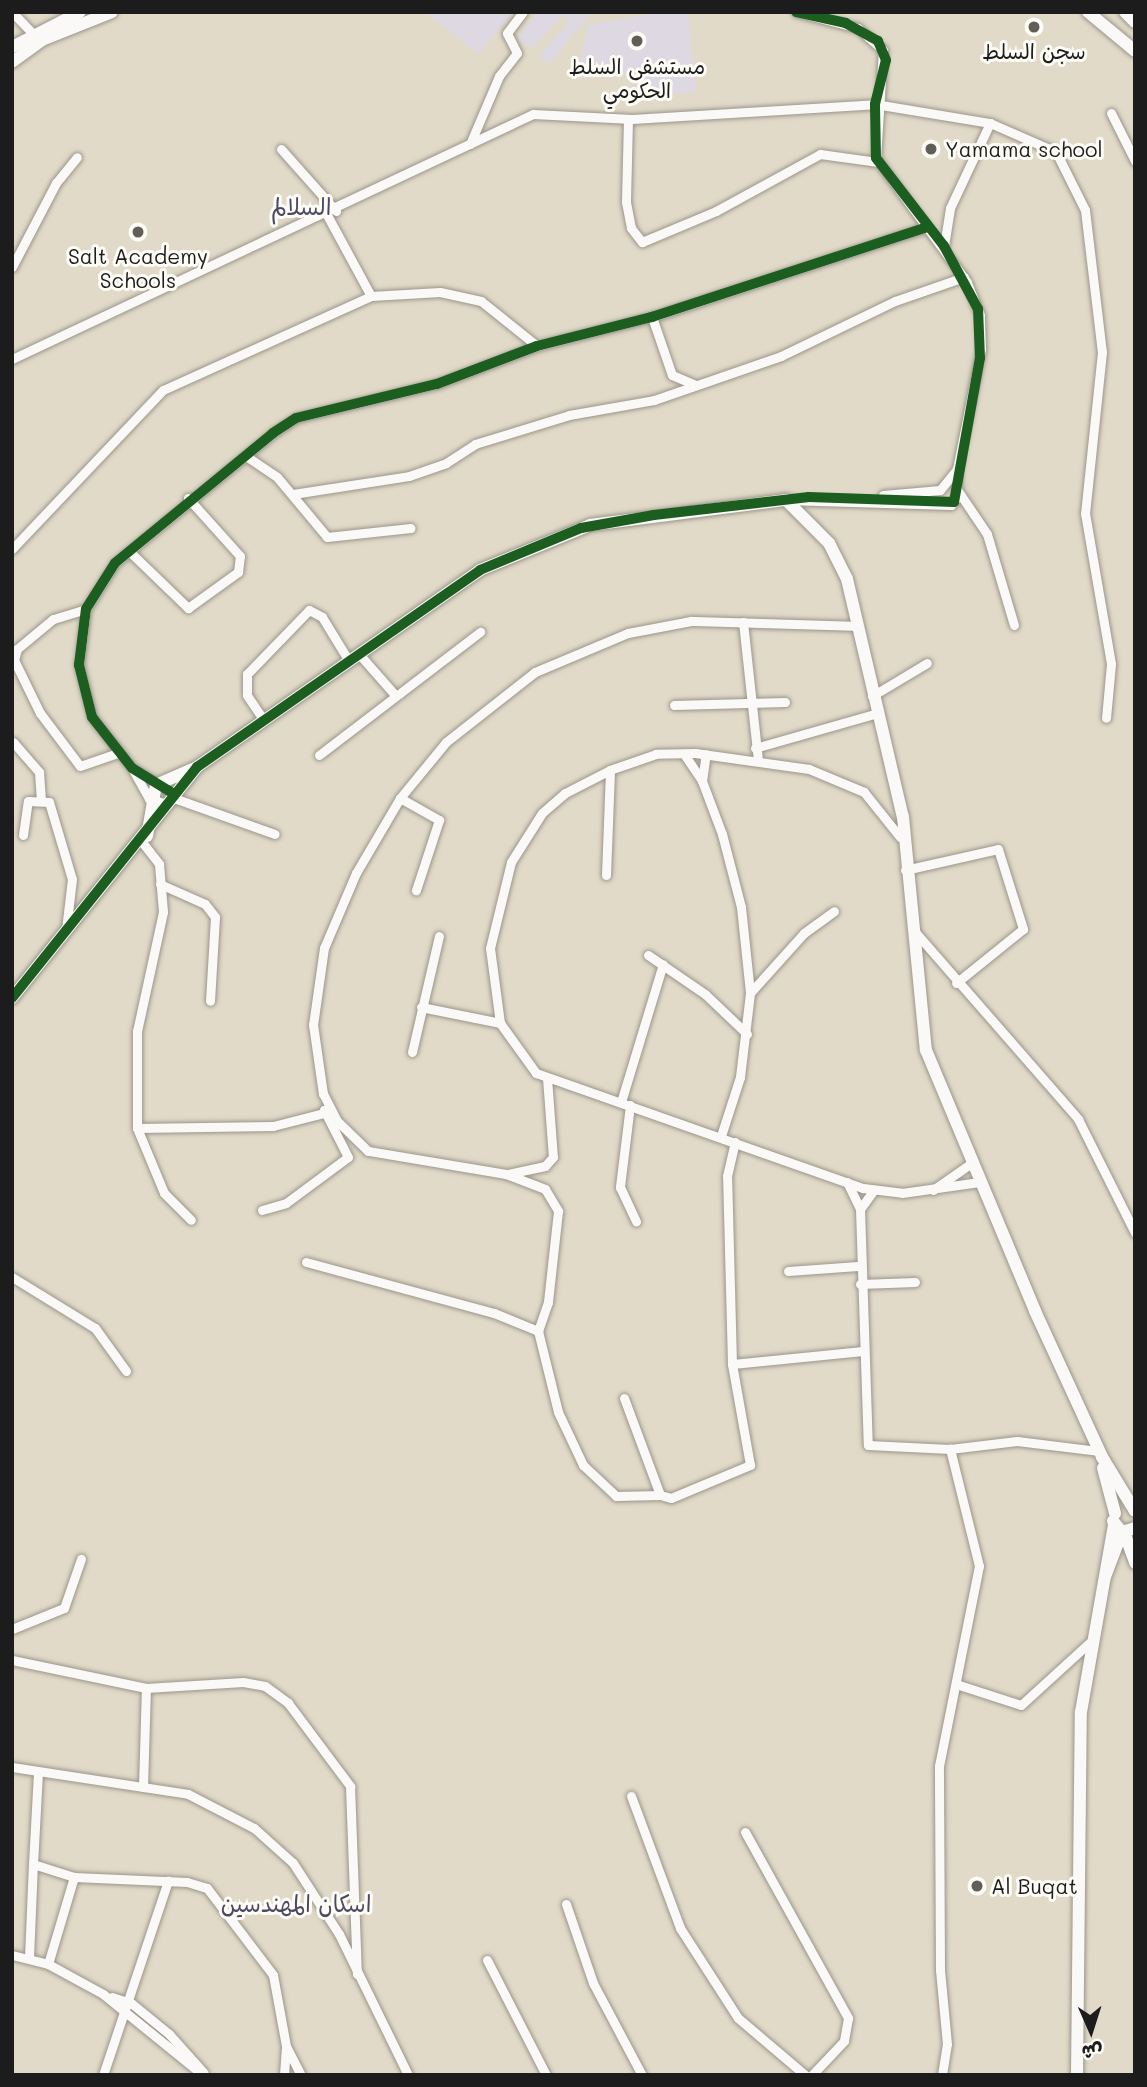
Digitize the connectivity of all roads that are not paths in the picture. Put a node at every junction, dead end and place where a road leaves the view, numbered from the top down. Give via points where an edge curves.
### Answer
1 (12, 12) edge
2 (80, 12) edge
3 (112, 12) edge
4 (523, 12) edge
5 (796, 12) edge
6 (1125, 12) edge
7 (1089, 13) edge
8 (1107, 18) edge
9 (1135, 22) edge
10 (32, 33) junction
11 (12, 47) edge
12 (1135, 51) edge
13 (12, 62) edge
14 (875, 104) junction
15 (1111, 113) dead end
16 (628, 119) junction
17 (990, 123) junction
18 (470, 144) junction
19 (281, 149) dead end
20 (77, 157) dead end
21 (1135, 161) edge
22 (878, 162) junction
23 (331, 213) junction
24 (927, 227) junction
25 (944, 246) junction
26 (12, 267) edge
27 (964, 277) junction
28 (371, 296) junction
29 (652, 317) junction
30 (537, 346) junction
31 (12, 359) edge
32 (696, 385) junction
33 (246, 456) junction
34 (957, 469) junction
35 (958, 491) junction
36 (293, 494) junction
37 (856, 497) junction
38 (188, 498) junction
39 (786, 500) junction
40 (411, 528) dead end
41 (12, 549) edge
42 (130, 552) junction
43 (86, 610) junction
44 (743, 622) junction
45 (856, 625) junction
46 (1014, 625) dead end
47 (480, 632) dead end
48 (354, 657) junction
49 (927, 663) dead end
50 (395, 695) junction
51 (870, 697) junction
52 (748, 702) junction
53 (785, 702) dead end
54 (674, 705) dead end
55 (874, 714) junction
56 (1106, 718) dead end
57 (263, 719) junction
58 (13, 742) edge
59 (755, 748) junction
60 (117, 753) junction
61 (684, 754) junction
62 (706, 754) junction
63 (319, 755) dead end
64 (758, 759) junction
65 (197, 766) junction
66 (132, 768) junction
67 (610, 770) junction
68 (160, 780) junction
69 (702, 781) junction
70 (171, 798) junction
71 (400, 798) junction
72 (41, 799) junction
73 (149, 799) junction
74 (275, 834) dead end
75 (23, 835) dead end
76 (900, 837) junction
77 (144, 839) junction
78 (905, 870) junction
79 (606, 875) dead end
80 (160, 884) junction
81 (416, 890) dead end
82 (834, 911) dead end
83 (65, 931) junction
84 (916, 933) junction
85 (439, 936) dead end
86 (648, 955) dead end
87 (663, 964) junction
88 (956, 983) junction
89 (750, 993) junction
90 (12, 999) edge
91 (210, 1002) dead end
92 (421, 1007) junction
93 (500, 1023) junction
94 (747, 1034) junction
95 (412, 1052) dead end
96 (547, 1078) junction
97 (323, 1094) junction
98 (625, 1104) junction
99 (324, 1113) junction
100 (137, 1128) junction
101 (721, 1136) junction
102 (734, 1142) junction
103 (970, 1164) junction
104 (506, 1174) junction
105 (847, 1182) junction
106 (979, 1182) junction
107 (874, 1190) junction
108 (932, 1191) junction
109 (860, 1209) junction
110 (262, 1210) dead end
111 (191, 1220) dead end
112 (636, 1221) dead end
113 (1135, 1233) edge
114 (306, 1262) dead end
115 (858, 1266) junction
116 (788, 1271) dead end
117 (12, 1277) edge
118 (915, 1282) dead end
119 (860, 1284) junction
120 (538, 1331) junction
121 (863, 1352) junction
122 (732, 1364) junction
123 (126, 1371) dead end
124 (624, 1398) dead end
125 (950, 1449) junction
126 (1100, 1454) junction
127 (660, 1495) junction
128 (1132, 1509) edge
129 (1122, 1526) edge
130 (81, 1559) dead end
131 (1135, 1563) edge
132 (12, 1629) edge
133 (1089, 1643) junction
134 (12, 1660) edge
135 (959, 1685) junction
136 (146, 1688) junction
137 (12, 1767) edge
138 (38, 1772) junction
139 (143, 1787) junction
140 (631, 1796) dead end
141 (745, 1832) dead end
142 (33, 1864) junction
143 (74, 1877) junction
144 (168, 1881) junction
145 (566, 1905) dead end
146 (12, 1955) edge
147 (29, 1958) junction
148 (487, 1960) dead end
149 (48, 1964) junction
150 (357, 1974) junction
151 (128, 2008) junction
152 (286, 2046) junction
153 (103, 2075) edge
154 (204, 2075) edge
155 (284, 2075) edge
156 (301, 2075) edge
157 (408, 2075) edge
158 (546, 2075) edge
159 (642, 2075) edge
160 (805, 2075) edge
161 (812, 2075) edge
162 (942, 2075) edge
163 (1077, 2075) edge

1 - 10 street
2 - 10 street
3 - 13 street via 42,40
4 - 18 street via 507,33 517,53 499,76
5 - 14 street via 846,23 878,41 886,60
6 - 9 street
7 - 8 street
8 - 12 street
10 - 11 street
14 - 16 street
14 - 17 street
14 - 22 street
15 - 21 street
16 - 18 street via 540,113
16 - 22 street via 626,202 631,228 642,242 716,211 820,154
17 - 25 street via 950,208
17 - 56 street via 1056,152 1085,210 1102,352 1085,513 1111,664
18 - 23 street
19 - 23 street
20 - 26 street via 56,183 29,245
22 - 24 street
23 - 28 street
23 - 31 street
24 - 25 street
24 - 29 street
25 - 27 street
27 - 32 street
27 - 34 street via 980,316 981,349
28 - 30 street via 440,292 481,301
28 - 41 street via 163,390
29 - 30 street
29 - 32 street via 672,375
30 - 33 street via 437,384 296,418
32 - 36 street via 475,443 446,463 409,476
33 - 36 street
33 - 38 street
34 - 35 street
34 - 37 street via 944,488 933,492
35 - 37 street via 947,506
35 - 46 street via 987,534
36 - 40 street via 327,537
37 - 39 street
38 - 42 street
38 - 42 street via 240,556 238,572 188,608
39 - 45 street via 836,556
39 - 48 street via 571,531 480,570
42 - 43 street via 105,574
43 - 60 street via 79,665 84,691
43 - 60 street via 52,619 17,649 14,660 40,713 80,766
44 - 45 street
44 - 52 street
44 - 71 street via 659,626 535,672 446,742
45 - 51 street
47 - 50 street
48 - 50 street
48 - 57 street
48 - 57 street via 322,617 309,611 247,674 247,695
49 - 51 street
50 - 63 street
51 - 55 street
52 - 53 street
52 - 54 street
52 - 59 street
55 - 59 street
55 - 76 street via 897,785
57 - 65 street
58 - 72 street via 39,772
59 - 64 street
60 - 66 street
61 - 62 street
61 - 67 street via 656,754
61 - 69 street
62 - 64 street
62 - 69 street
64 - 76 street via 852,785 874,801
65 - 68 street
65 - 70 street
66 - 68 street
66 - 73 street
67 - 79 street
67 - 93 street via 565,793 542,813 511,862 490,948
68 - 70 street
68 - 73 street
69 - 89 street via 741,907
70 - 73 street
70 - 74 street
70 - 77 street
71 - 81 street via 439,820
71 - 97 street via 356,873 324,948 313,1025
72 - 75 street via 26,806
72 - 83 street via 51,805 72,878
73 - 77 street
76 - 78 street
77 - 80 street via 155,855
77 - 83 street
78 - 84 street
78 - 88 street via 999,849 1023,929
80 - 91 street via 205,904 215,917
80 - 100 street via 159,941 133,1066
82 - 89 street via 804,933
83 - 90 street
84 - 88 street
84 - 103 street via 926,1050
85 - 92 street
86 - 87 street
87 - 94 street
87 - 98 street
88 - 113 street via 1000,1023 1078,1119
89 - 94 street
92 - 93 street
92 - 95 street
93 - 96 street via 521,1061
94 - 101 street
96 - 98 street
96 - 104 street via 553,1157 545,1166
97 - 99 street
97 - 104 street via 337,1121 368,1151
98 - 101 street
98 - 112 street via 620,1187
99 - 100 street via 273,1126
99 - 110 street via 348,1157 286,1203
100 - 111 street via 164,1193
101 - 102 street
102 - 105 street
102 - 122 street via 727,1176
103 - 106 street
103 - 108 street
104 - 120 street via 545,1189 558,1211 548,1302
105 - 107 street
105 - 109 street
106 - 108 street
106 - 126 street
107 - 108 street
107 - 109 street
109 - 115 street
114 - 120 street via 494,1312
115 - 116 street
115 - 119 street
117 - 123 street via 95,1328
118 - 119 street
119 - 121 street
120 - 127 street via 558,1412 583,1465 616,1496
121 - 122 street
121 - 125 street via 868,1445
122 - 127 street via 750,1465 671,1498
124 - 127 street
125 - 126 street via 1017,1441
125 - 135 street via 979,1566
126 - 128 street
126 - 129 street
128 - 129 street
129 - 131 street
129 - 133 street
130 - 132 street via 64,1608
133 - 135 street via 1021,1705
133 - 163 street via 1081,1712
134 - 136 street
135 - 162 street via 939,1766 940,1970 947,2044
136 - 139 street
136 - 150 street via 220,1680 265,1686 288,1703 330,1752 350,1786 356,1813
137 - 138 street
138 - 139 street
138 - 142 street
139 - 150 street via 220,1805 254,1828 293,1863
140 - 160 street via 680,1928 738,2018
141 - 161 street via 848,2018 844,2041
142 - 143 street
142 - 147 street
143 - 144 street
143 - 149 street
144 - 151 street
144 - 152 street via 207,1888 255,1945 277,1983
145 - 159 street via 593,1983
146 - 147 street
147 - 149 street
148 - 158 street
149 - 151 street
150 - 157 street
151 - 153 street
151 - 154 street
152 - 155 street
152 - 156 street

